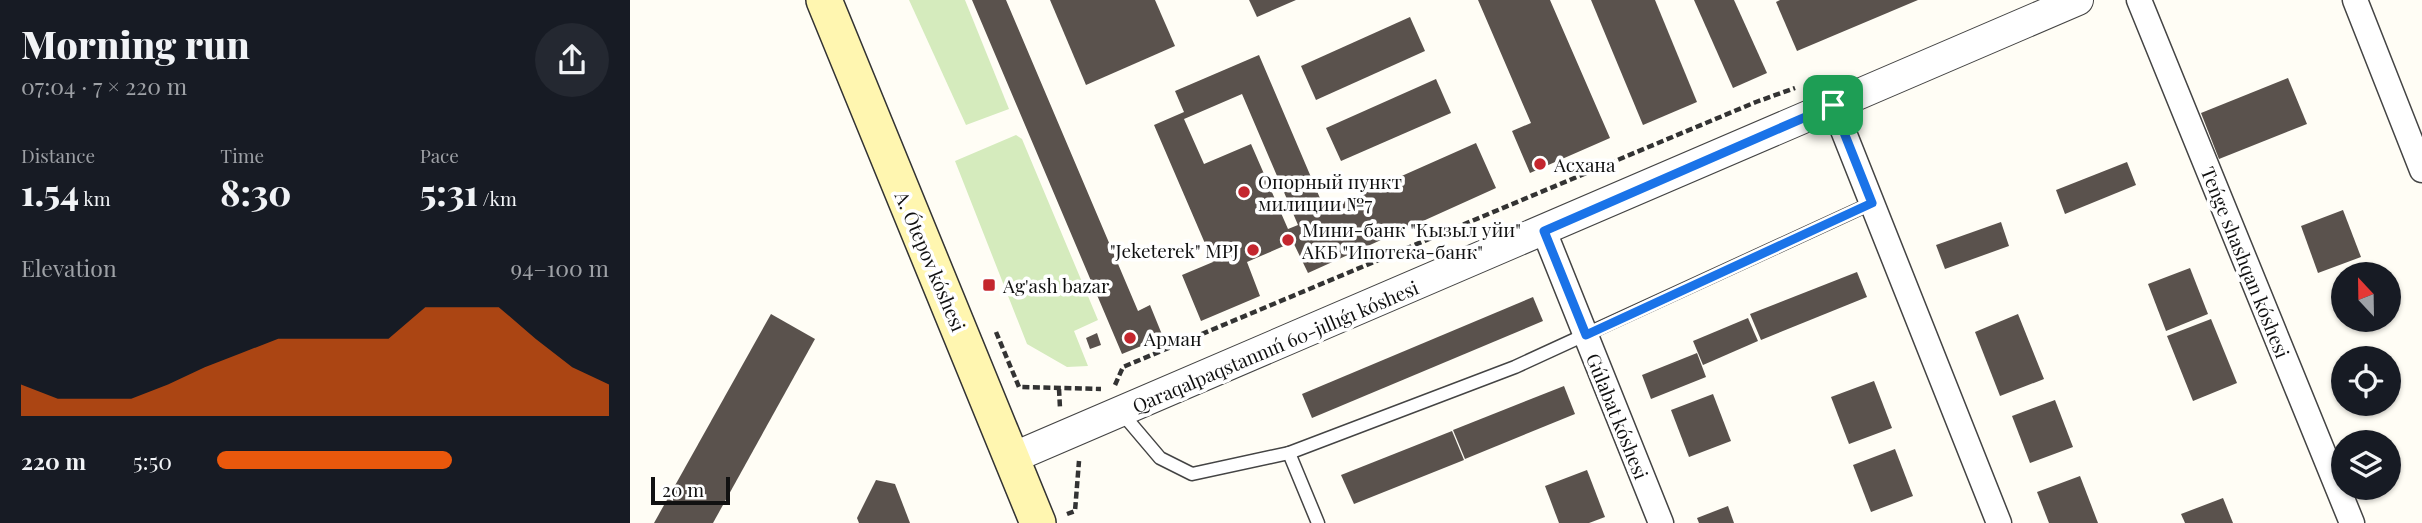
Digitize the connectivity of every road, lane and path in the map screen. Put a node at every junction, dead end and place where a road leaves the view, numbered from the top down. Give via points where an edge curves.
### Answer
1 (824, 0) edge
2 (2078, 0) edge
3 (2139, 0) edge
4 (2355, 0) edge
5 (1806, 84) dead end
6 (1833, 105) junction
7 (2422, 170) edge
8 (1872, 203) junction
9 (1544, 231) junction
10 (1586, 335) junction
11 (1019, 387) dead end
12 (1059, 389) junction
13 (1121, 412) junction
14 (1060, 413) dead end
15 (1289, 453) junction
16 (1012, 458) junction
17 (1079, 461) dead end
18 (1049, 520) edge
19 (1318, 523) edge
20 (1661, 523) edge
21 (1999, 523) edge
22 (2353, 523) edge

1 - 16 main road, A. Ótepov kóshesi
2 - 6 street, Qaraqalpaqstannıń 60-jıllıǵı kóshesi
3 - 22 street, Teńge shashqan kóshesi
4 - 7 street
5 - 12 path via 1124,367 1112,389
6 - 8 street
6 - 9 street, Qaraqalpaqstannıń 60-jıllıǵı kóshesi
8 - 10 lane
8 - 21 street
9 - 10 street, Gúlabat kóshesi
9 - 13 street, Qaraqalpaqstannıń 60-jıllıǵı kóshesi
10 - 15 lane via 1515,367
10 - 20 street, Gúlabat kóshesi
11 - 12 path
12 - 14 path
13 - 15 lane via 1160,458 1192,474
13 - 16 street, Qaraqalpaqstannıń 60-jıllıǵı kóshesi
15 - 19 lane
16 - 18 main road, A. Ótepov kóshesi
17 - 18 path via 1075,510

